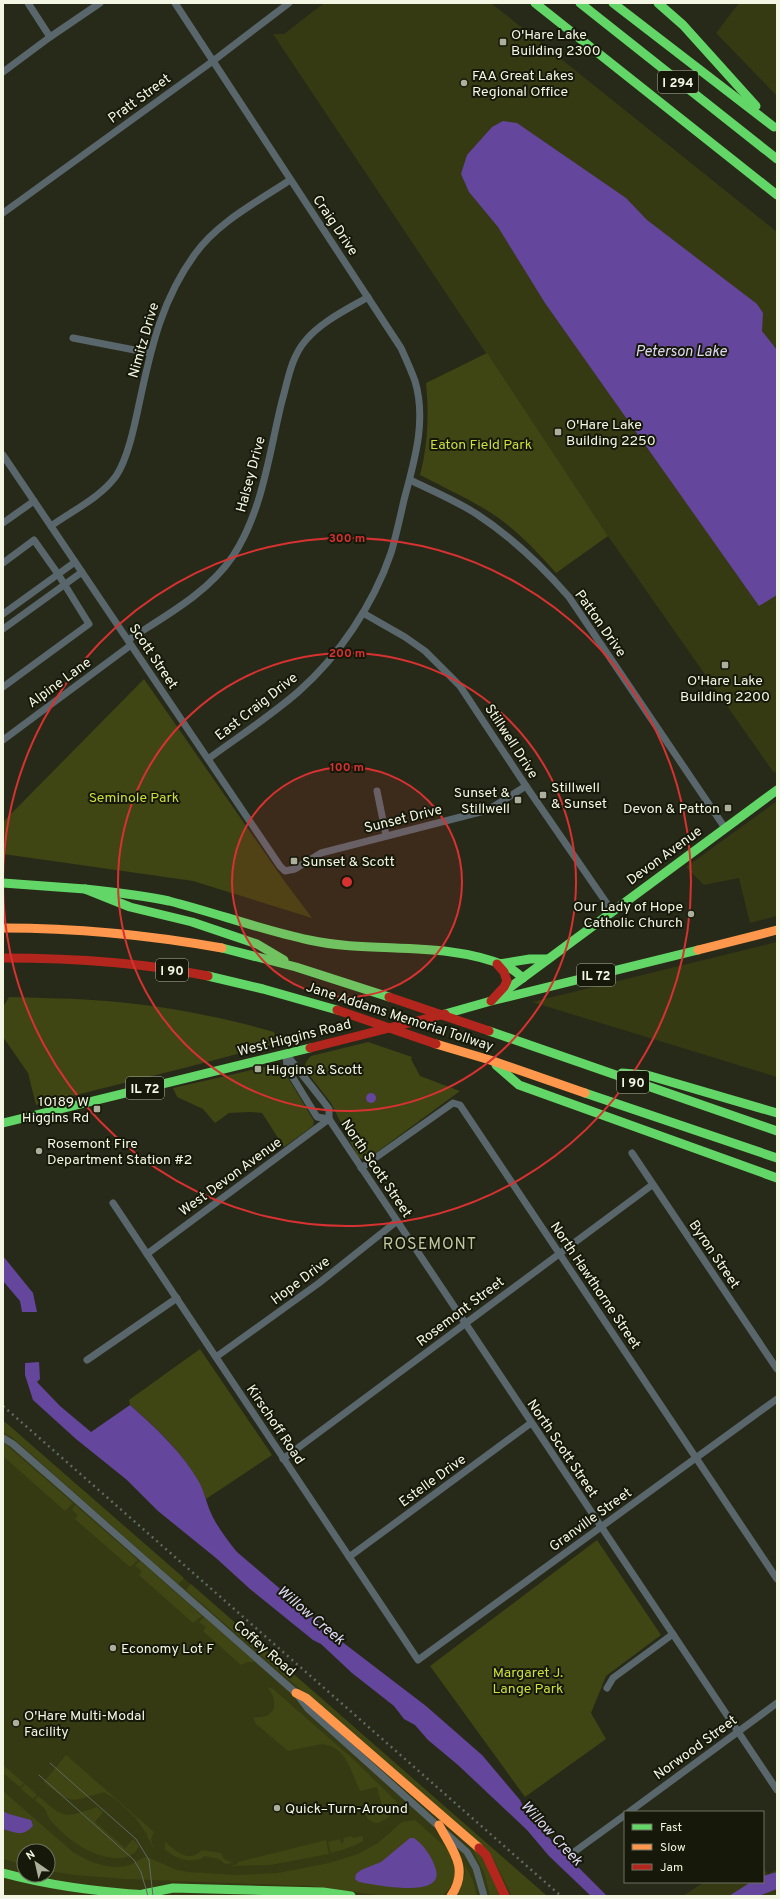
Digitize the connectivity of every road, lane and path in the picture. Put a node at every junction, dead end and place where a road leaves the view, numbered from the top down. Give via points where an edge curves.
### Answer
1 (28, 3) edge
2 (100, 3) edge
3 (175, 3) edge
4 (289, 3) edge
5 (535, 3) edge
6 (580, 3) edge
7 (613, 3) edge
8 (658, 3) edge
9 (50, 37) junction
10 (213, 61) junction
11 (3, 72) edge
12 (776, 129) edge
13 (777, 159) edge
14 (290, 180) junction
15 (777, 195) edge
16 (3, 213) edge
17 (368, 297) junction
18 (73, 338) dead end
19 (150, 353) junction
20 (3, 455) edge
21 (410, 480) junction
22 (34, 501) junction
23 (3, 523) edge
24 (51, 526) junction
25 (75, 562) junction
26 (3, 563) edge
27 (82, 572) junction
28 (58, 574) junction
29 (65, 585) junction
30 (363, 613) junction
31 (3, 614) edge
32 (3, 629) edge
33 (130, 643) junction
34 (3, 687) edge
35 (3, 740) edge
36 (208, 759) junction
37 (526, 786) junction
38 (777, 790) edge
39 (376, 791) dead end
40 (725, 828) junction
41 (386, 835) junction
42 (286, 871) joint
43 (3, 883) edge
44 (85, 889) junction
45 (612, 911) junction
46 (3, 928) edge
47 (777, 930) edge
48 (3, 958) edge
49 (548, 959) junction
50 (497, 964) junction
51 (296, 967) junction
52 (523, 978) junction
53 (536, 990) junction
54 (491, 1001) junction
55 (286, 1054) junction
56 (490, 1060) junction
57 (603, 1072) junction
58 (777, 1113) edge
59 (329, 1119) junction
60 (3, 1123) edge
61 (777, 1131) edge
62 (632, 1153) dead end
63 (777, 1158) edge
64 (361, 1168) junction
65 (777, 1178) edge
66 (652, 1185) junction
67 (113, 1203) dead end
68 (397, 1221) junction
69 (147, 1254) junction
70 (559, 1254) junction
71 (176, 1298) junction
72 (466, 1323) junction
73 (216, 1358) junction
74 (87, 1360) dead end
75 (777, 1369) edge
76 (777, 1399) edge
77 (531, 1423) junction
78 (3, 1438) edge
79 (696, 1458) junction
80 (284, 1459) junction
81 (601, 1527) junction
82 (349, 1557) junction
83 (777, 1578) edge
84 (673, 1634) junction
85 (418, 1660) joint
86 (607, 1688) dead end
87 (296, 1693) junction
88 (777, 1703) edge
89 (739, 1731) junction
90 (777, 1790) edge
91 (630, 1811) edge
92 (624, 1816) edge
93 (439, 1825) junction
94 (574, 1852) dead end
95 (3, 1873) edge
96 (142, 1894) junction
97 (167, 1896) edge
98 (351, 1896) edge
99 (451, 1896) edge
100 (484, 1896) edge
101 (505, 1896) edge

1 - 9 street
2 - 9 street
3 - 10 street, Craig Drive
4 - 10 street, Pratt Street
5 - 15 main road, I 294
6 - 13 main road, I 294
7 - 12 main road
8 - 12 main road via 703,46
9 - 11 street
10 - 14 street, Craig Drive
10 - 16 street, Pratt Street
14 - 17 street, Craig Drive
14 - 19 street, Nimitz Drive via 234,216 196,253 171,294 160,318
17 - 21 street, Craig Drive via 401,348 415,382 420,410 419,437
17 - 33 street, Halsey Drive via 322,325 306,340 292,362 253,519 233,556 209,583
18 - 19 street
19 - 24 street, Nimitz Drive via 133,432 117,474 95,496
20 - 22 street, Scott Street
21 - 30 street, East Craig Drive via 390,553
21 - 40 street, Patton Drive via 478,515 542,566 569,597
22 - 23 street
22 - 24 street, Scott Street
24 - 25 street, Scott Street
25 - 27 street, Scott Street
25 - 28 street
26 - 28 street via 34,540
27 - 29 street
27 - 33 street, Scott Street
28 - 29 street
28 - 31 street
29 - 32 street
29 - 34 street via 89,624
30 - 36 street, East Craig Drive via 344,640 298,691
30 - 37 street, Stillwell Drive via 425,651 460,686
33 - 35 street, Alpine Lane
33 - 36 street, Scott Street
36 - 42 street, Scott Street via 280,866
37 - 41 street, Sunset Drive via 488,810
37 - 45 street, Stillwell Drive
38 - 40 main road, Devon Avenue
39 - 41 street
40 - 45 main road, Devon Avenue
41 - 42 street, Sunset Drive via 321,852 294,870
43 - 44 main road, Jane Addams Memorial Tollway / I 90
44 - 50 main road via 168,901 309,940 357,947 467,954
44 - 51 main road, Jane Addams Memorial Tollway / I 90 via 130,907 192,922 257,944
45 - 49 main road, Devon Avenue
46 - 51 main road, Jane Addams Memorial Tollway / I 90 via 84,930 147,936 205,946
47 - 53 main road, West Higgins Road / IL 72
48 - 56 main road, Jane Addams Memorial Tollway / I 90, bridge via 139,964 207,976 266,989 337,1010
49 - 50 main road
49 - 52 main road, Devon Avenue
50 - 52 main road via 507,966
50 - 54 main road via 507,981
51 - 57 main road, Jane Addams Memorial Tollway / I 90, bridge
52 - 53 main road
52 - 54 main road, Devon Avenue
53 - 54 main road, West Higgins Road / IL 72
54 - 55 main road, West Higgins Road / IL 72
55 - 59 street, North Scott Street via 326,1105
55 - 59 street, North Scott Street via 287,1068 317,1117
55 - 60 main road, West Higgins Road / IL 72
56 - 63 main road, Jane Addams Memorial Tollway / I 90
56 - 65 main road via 519,1085
57 - 58 main road via 647,1075
57 - 61 main road, Jane Addams Memorial Tollway / I 90
59 - 64 street, North Scott Street
59 - 69 street, West Devon Avenue
62 - 66 street, Byron Street
64 - 68 street, North Scott Street
64 - 70 street, North Hawthorne Street via 453,1103 460,1105
66 - 70 street, Rosemont Street
66 - 75 street, Byron Street
67 - 69 street, Kirschoff Road
68 - 72 street, North Scott Street
68 - 73 street, Hope Drive via 319,1283
69 - 71 street, Kirschoff Road
70 - 72 street, Rosemont Street
70 - 79 street, North Hawthorne Street
71 - 73 street, Kirschoff Road
71 - 74 street
72 - 77 street, North Scott Street
72 - 80 street, Rosemont Street
73 - 80 street, Kirschoff Road
76 - 79 street, Granville Street
77 - 81 street, North Scott Street
77 - 82 street, Estelle Drive
78 - 87 street, Coffey Road via 13,1444
79 - 81 street, Granville Street
79 - 83 street, North Hawthorne Street
80 - 82 street, Kirschoff Road
81 - 84 street, North Scott Street
81 - 85 street, Granville Street
82 - 85 street, Kirschoff Road
84 - 86 street via 613,1678
84 - 89 street, North Scott Street
87 - 93 street, Coffey Road via 308,1709
87 - 101 main road via 306,1698 471,1839 486,1855
88 - 89 street, Norwood Street
89 - 90 street, North Scott Street
89 - 91 street, Norwood Street
92 - 94 street
93 - 99 main road via 460,1865 461,1875
93 - 100 street, Coffey Road via 467,1852 476,1868
95 - 96 main road via 55,1886 98,1892
96 - 97 main road
96 - 98 main road via 172,1888 322,1892

